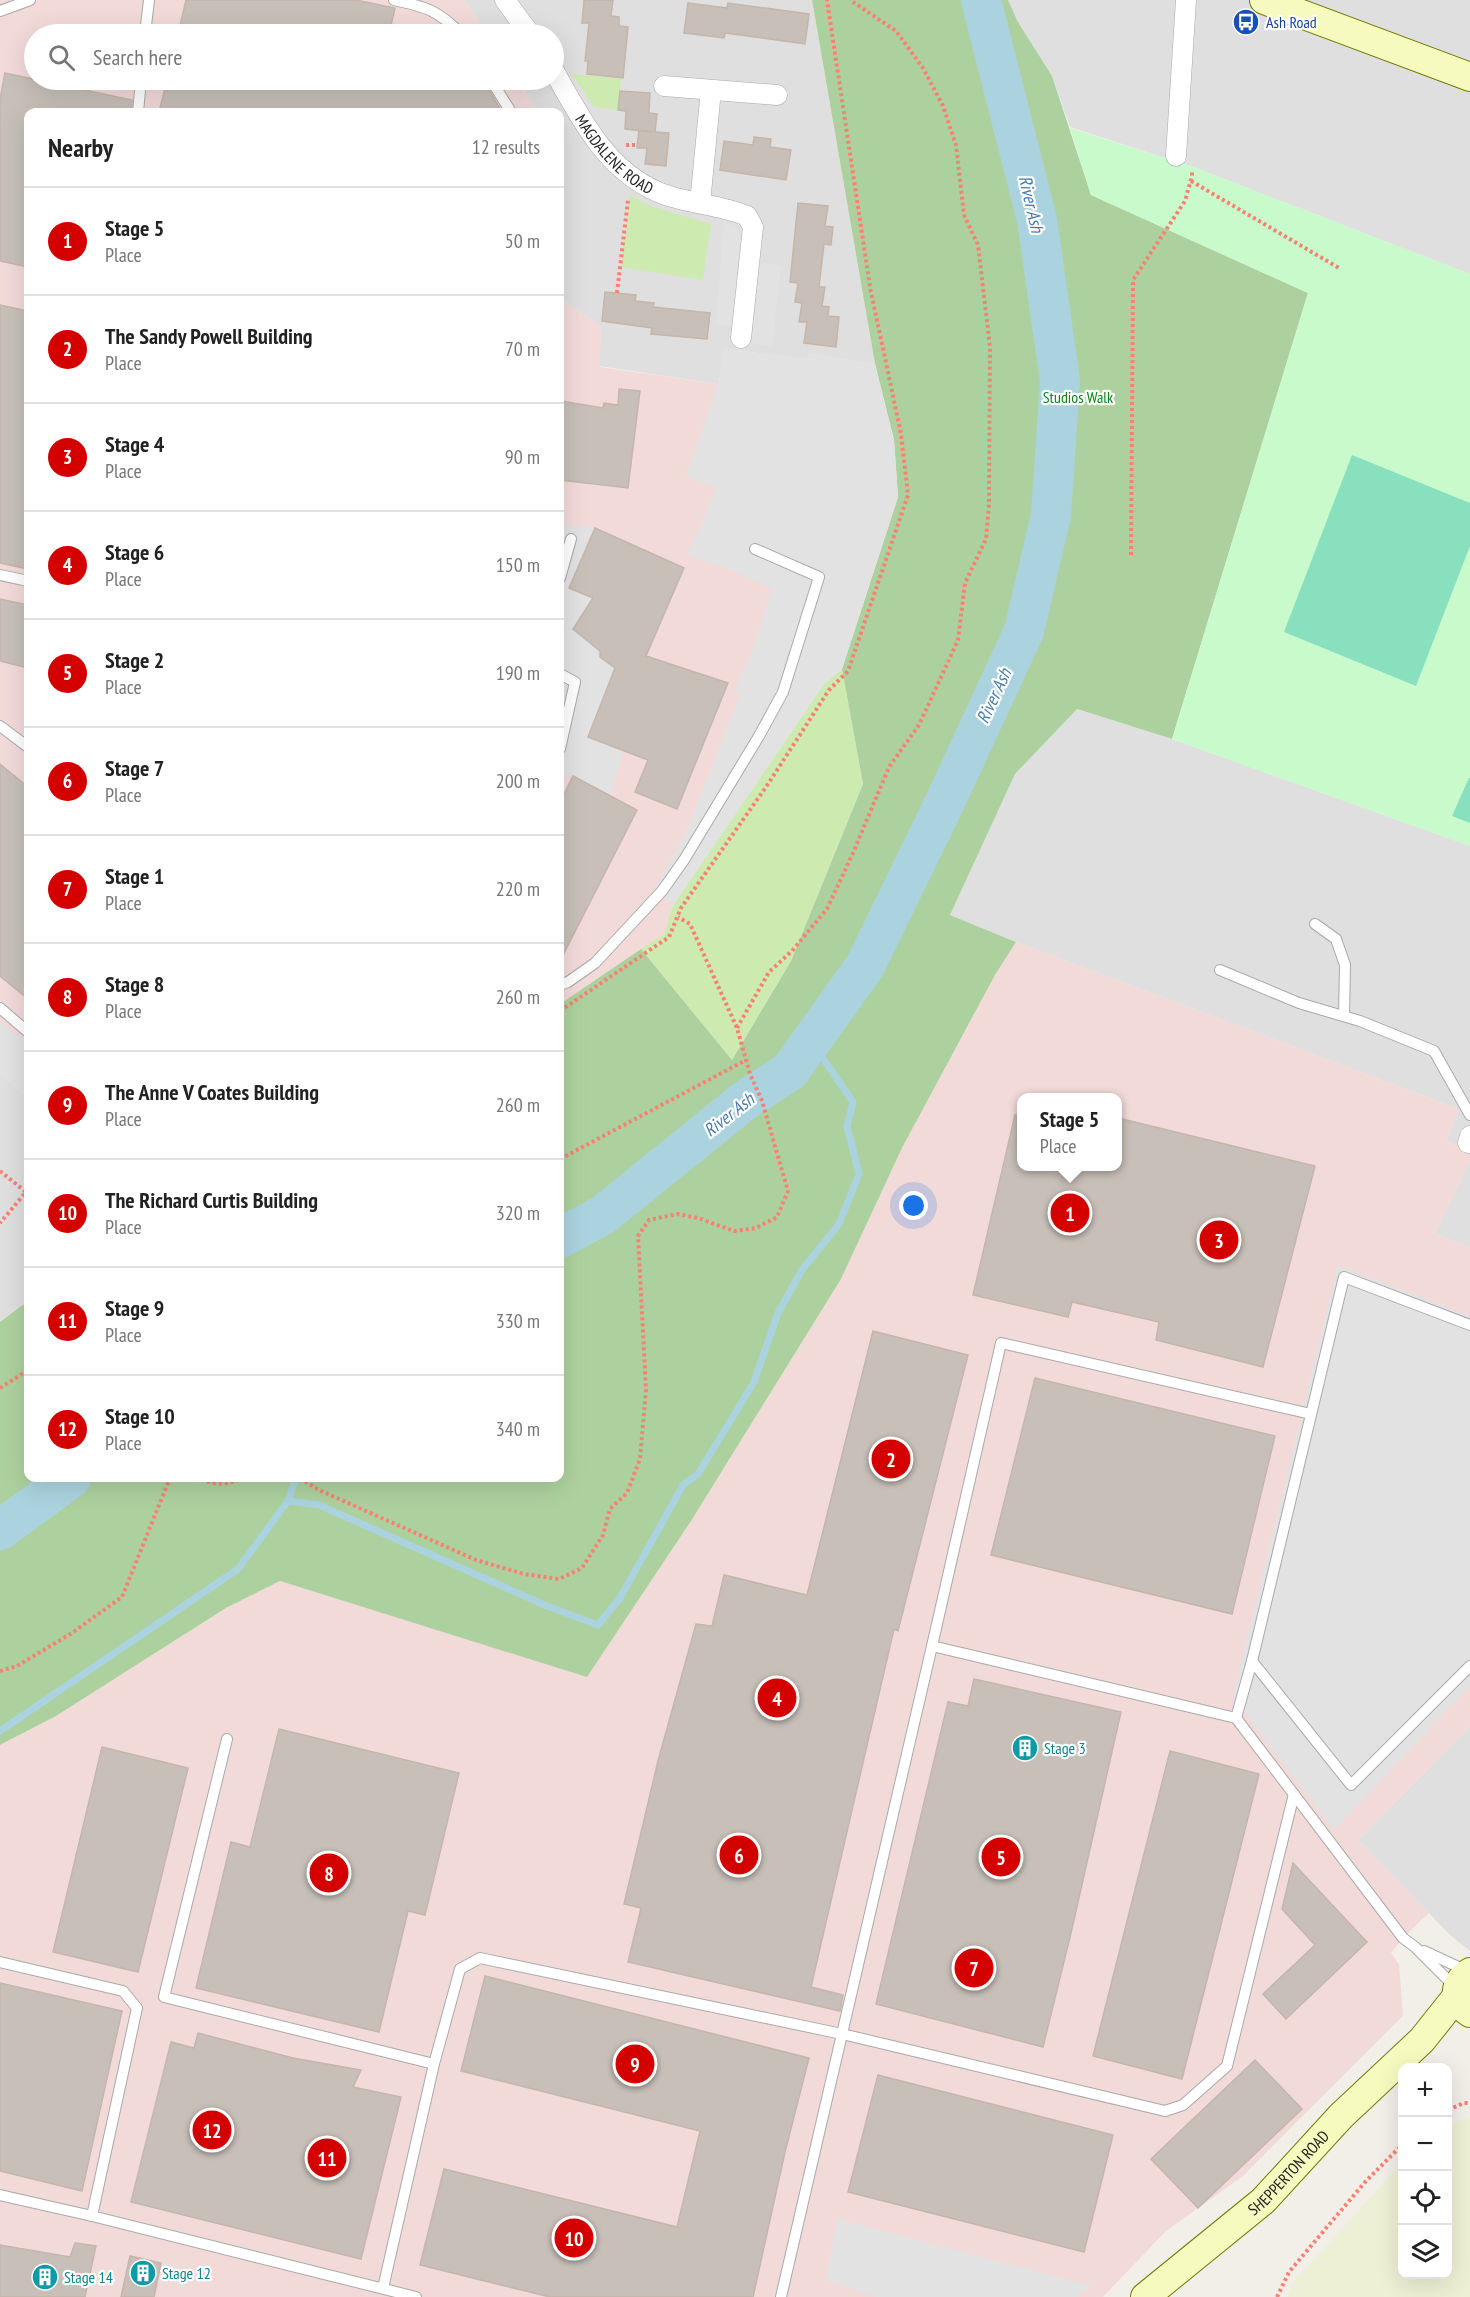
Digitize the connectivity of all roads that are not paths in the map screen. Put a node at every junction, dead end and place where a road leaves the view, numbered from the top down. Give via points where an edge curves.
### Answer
1 (30, 0) edge
2 (149, 0) edge
3 (394, 0) edge
4 (1186, 0) edge
5 (1264, 0) edge
6 (510, 2) edge
7 (0, 11) edge
8 (146, 24) edge
9 (451, 24) edge
10 (524, 24) edge
11 (1470, 77) edge
12 (664, 86) dead end
13 (564, 87) edge
14 (140, 90) edge
15 (497, 90) edge
16 (711, 90) junction
17 (777, 95) dead end
18 (138, 108) edge
19 (508, 108) edge
20 (1176, 156) road end
21 (699, 203) junction
22 (741, 338) dead end
23 (571, 539) dead end
24 (755, 549) dead end
25 (564, 564) edge
26 (0, 575) edge
27 (24, 580) edge
28 (564, 676) edge
29 (0, 726) edge
30 (564, 730) edge
31 (24, 744) edge
32 (1315, 924) dead end
33 (1220, 970) dead end
34 (564, 984) edge
35 (0, 1008) edge
36 (1344, 1016) junction
37 (24, 1029) edge
38 (1470, 1114) edge
39 (1470, 1325) edge
40 (1311, 1414) junction
41 (932, 1646) junction
42 (1252, 1661) junction
43 (1470, 1666) edge
44 (1236, 1718) junction
45 (227, 1738) dead end
46 (1294, 1794) junction
47 (1415, 1947) junction
48 (0, 1962) edge
49 (1465, 1992) edge
50 (842, 2034) junction
51 (434, 2064) junction
52 (0, 2195) edge
53 (92, 2216) junction
54 (383, 2288) junction
55 (1147, 2296) edge
56 (416, 2297) edge
57 (781, 2297) edge

1 - 7 lane
2 - 8 lane
3 - 9 lane via 422,6
4 - 20 street
5 - 11 main road
6 - 10 street
12 - 16 street
13 - 21 street, MAGDALENE ROAD via 601,148 630,175 658,192
14 - 18 lane
15 - 19 lane
16 - 17 street
16 - 21 street
21 - 22 street, MAGDALENE ROAD via 741,213 753,227
23 - 25 lane
24 - 34 lane via 819,577 783,692 727,790 662,891 595,963
26 - 27 lane
28 - 30 lane via 574,682
29 - 31 lane
32 - 36 lane via 1336,939 1346,965
33 - 36 lane via 1299,1003
35 - 37 lane
36 - 38 lane via 1434,1051
39 - 40 lane via 1344,1277
40 - 41 lane via 1001,1343
40 - 42 lane
41 - 44 lane
41 - 50 lane
42 - 43 lane via 1351,1785
42 - 44 lane
44 - 46 lane
45 - 51 lane via 164,1997
46 - 47 lane via 1403,1938
46 - 50 lane via 1227,2066 1183,2105 1165,2111
47 - 49 lane
47 - 49 lane
48 - 53 lane via 123,1991 137,2008
49 - 55 main road, SHEPPERTON ROAD via 1444,2029 1422,2040 1341,2116 1263,2201
50 - 51 lane via 480,1958 460,1969
50 - 57 lane
51 - 54 lane
52 - 53 lane
53 - 54 lane
54 - 56 lane

